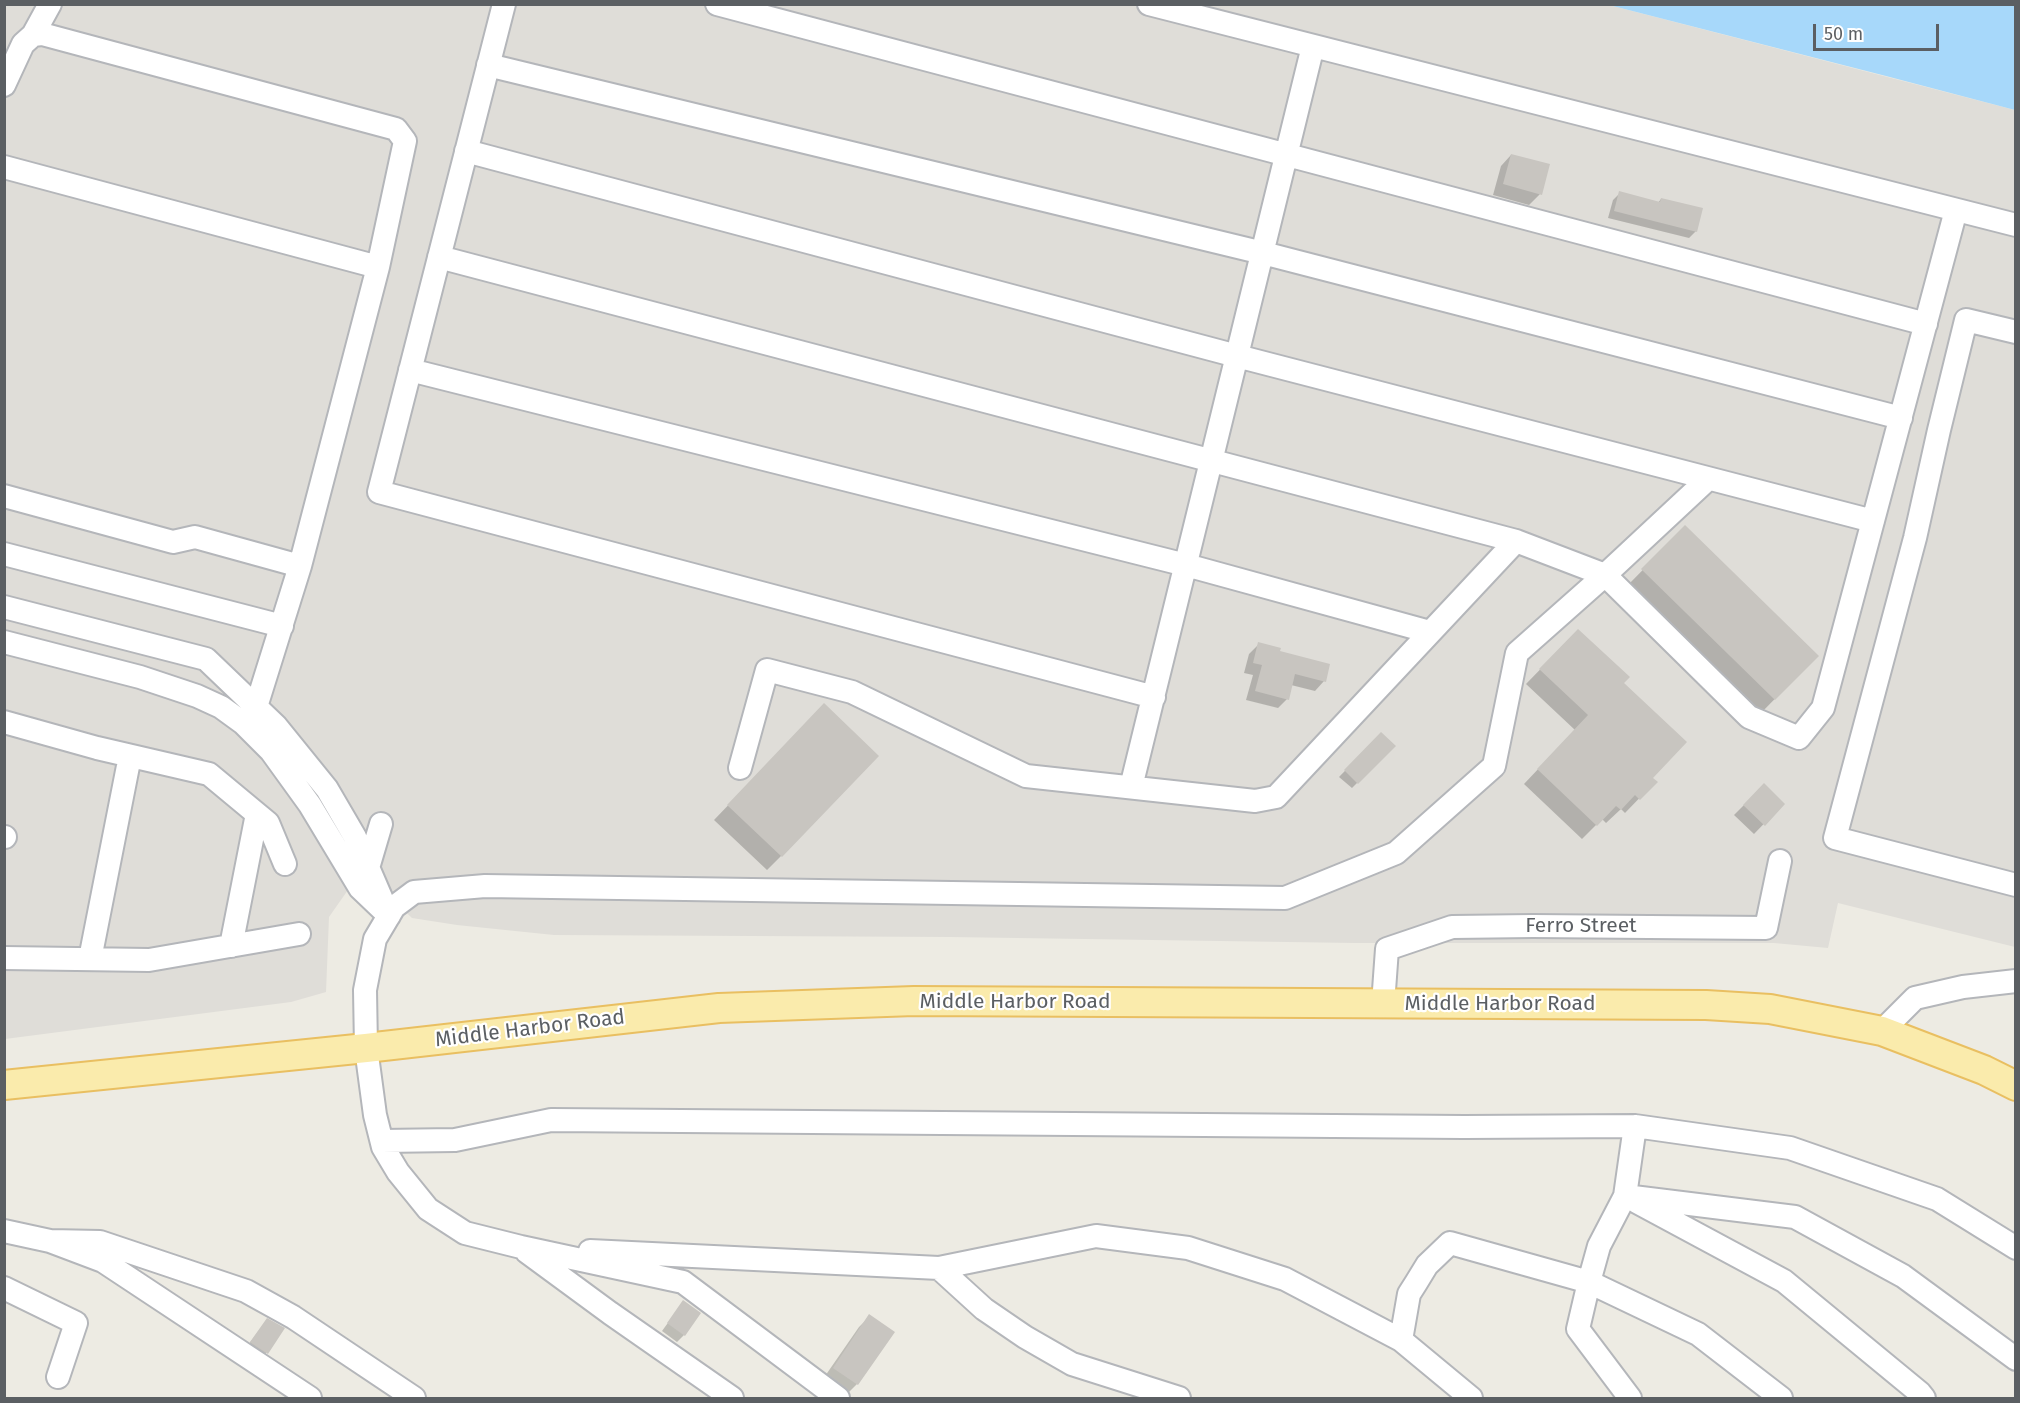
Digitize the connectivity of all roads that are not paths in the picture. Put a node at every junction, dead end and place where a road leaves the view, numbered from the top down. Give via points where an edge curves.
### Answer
1 (50, 4) edge
2 (504, 4) edge
3 (717, 4) edge
4 (1149, 4) edge
5 (33, 35) junction
6 (1313, 46) junction
7 (489, 65) junction
8 (4, 85) edge
9 (466, 151) junction
10 (1287, 156) junction
11 (4, 167) edge
12 (1956, 210) junction
13 (2016, 225) edge
14 (1263, 253) junction
15 (440, 256) junction
16 (378, 267) junction
17 (1926, 324) junction
18 (2016, 332) edge
19 (1237, 356) junction
20 (410, 370) junction
21 (1900, 418) junction
22 (1212, 461) junction
23 (1708, 479) junction
24 (4, 496) edge
25 (1873, 521) junction
26 (1516, 541) junction
27 (4, 554) edge
28 (1186, 565) junction
29 (300, 566) junction
30 (1605, 575) junction
31 (4, 607) edge
32 (282, 626) junction
33 (1430, 632) junction
34 (4, 642) edge
35 (1154, 697) junction
36 (250, 716) junction
37 (4, 722) edge
38 (130, 756) junction
39 (740, 768) dead end
40 (1131, 788) junction
41 (257, 814) junction
42 (381, 824) dead end
43 (1780, 861) dead end
44 (285, 864) dead end
45 (368, 868) junction
46 (2016, 885) edge
47 (389, 916) junction
48 (299, 934) dead end
49 (4, 946) edge
50 (231, 946) junction
51 (4, 958) edge
52 (53, 959) junction
53 (90, 959) junction
54 (2016, 981) edge
55 (1383, 1004) junction
56 (1882, 1031) junction
57 (366, 1048) junction
58 (4, 1085) edge
59 (2016, 1086) edge
60 (1635, 1125) junction
61 (382, 1141) junction
62 (1625, 1196) junction
63 (4, 1232) edge
64 (50, 1241) junction
65 (521, 1247) junction
66 (2016, 1248) edge
67 (939, 1268) junction
68 (1588, 1282) junction
69 (4, 1288) edge
70 (1401, 1340) junction
71 (2016, 1359) edge
72 (58, 1377) dead end
73 (310, 1398) edge
74 (414, 1398) edge
75 (732, 1398) edge
76 (838, 1398) edge
77 (1179, 1398) edge
78 (1471, 1398) edge
79 (1630, 1398) edge
80 (1781, 1398) edge
81 (1924, 1398) edge

1 - 5 street
2 - 7 street
3 - 10 street
4 - 6 street
5 - 8 street via 23,44
5 - 16 street via 42,34 396,129 405,141
6 - 10 street
6 - 12 street
7 - 9 street
7 - 14 street
9 - 15 street
9 - 19 street
10 - 14 street
10 - 17 street
11 - 16 street
12 - 13 street
12 - 17 street
14 - 19 street
14 - 21 street
15 - 20 street
15 - 22 street
16 - 29 street
17 - 21 street
18 - 46 street via 1966,320 1915,538 1835,838
19 - 22 street
19 - 23 street
20 - 28 street
20 - 35 street via 379,492
21 - 25 street
22 - 26 street
22 - 28 street
23 - 25 street
23 - 30 street
24 - 29 street via 173,542 195,537
25 - 30 street via 1823,708 1798,738 1749,717
26 - 30 street
26 - 33 street
27 - 32 street
28 - 33 street
28 - 35 street
29 - 32 street
30 - 47 street via 1517,653 1494,766 1396,853 1285,898 485,886 414,892 394,907
31 - 36 street via 206,659
32 - 36 street
33 - 40 street via 1276,797 1255,801
34 - 36 street via 140,677
35 - 40 street
36 - 45 street via 276,726 327,789
36 - 47 street via 360,888
37 - 38 street
38 - 41 street via 209,774
38 - 53 street
39 - 40 street via 767,670 852,692 1026,776
41 - 44 street via 268,823
41 - 50 street
42 - 45 street
43 - 55 street, Ferro Street via 1766,928 1452,927 1387,949
45 - 47 street
47 - 57 street via 375,939 365,990
48 - 50 street
49 - 52 street
50 - 53 street via 149,960
51 - 52 street
52 - 53 street
54 - 56 street via 1963,987 1915,999
55 - 56 main road, Middle Harbor Road via 1706,1005 1770,1009
55 - 57 main road, Middle Harbor Road via 914,1001 719,1008
56 - 59 main road, Middle Harbor Road
57 - 58 main road, Middle Harbor Road
57 - 61 street
60 - 61 street via 551,1120 455,1140
60 - 62 street
60 - 66 street via 1790,1148 1937,1199
61 - 65 street via 398,1172 428,1209 465,1233
62 - 68 street via 1599,1246
62 - 71 street via 1796,1217 1903,1276
62 - 81 street via 1784,1281
63 - 64 street
64 - 73 street via 103,1261
64 - 74 street via 100,1242 246,1292 293,1317
65 - 67 street
65 - 75 street
65 - 76 street via 682,1282
67 - 70 street via 1096,1236 1188,1248 1285,1279
67 - 77 street via 984,1309 1072,1364
68 - 70 street via 1450,1243 1426,1265 1409,1294
68 - 79 street via 1578,1329
68 - 80 street via 1698,1334
69 - 72 street via 76,1323
70 - 78 street

